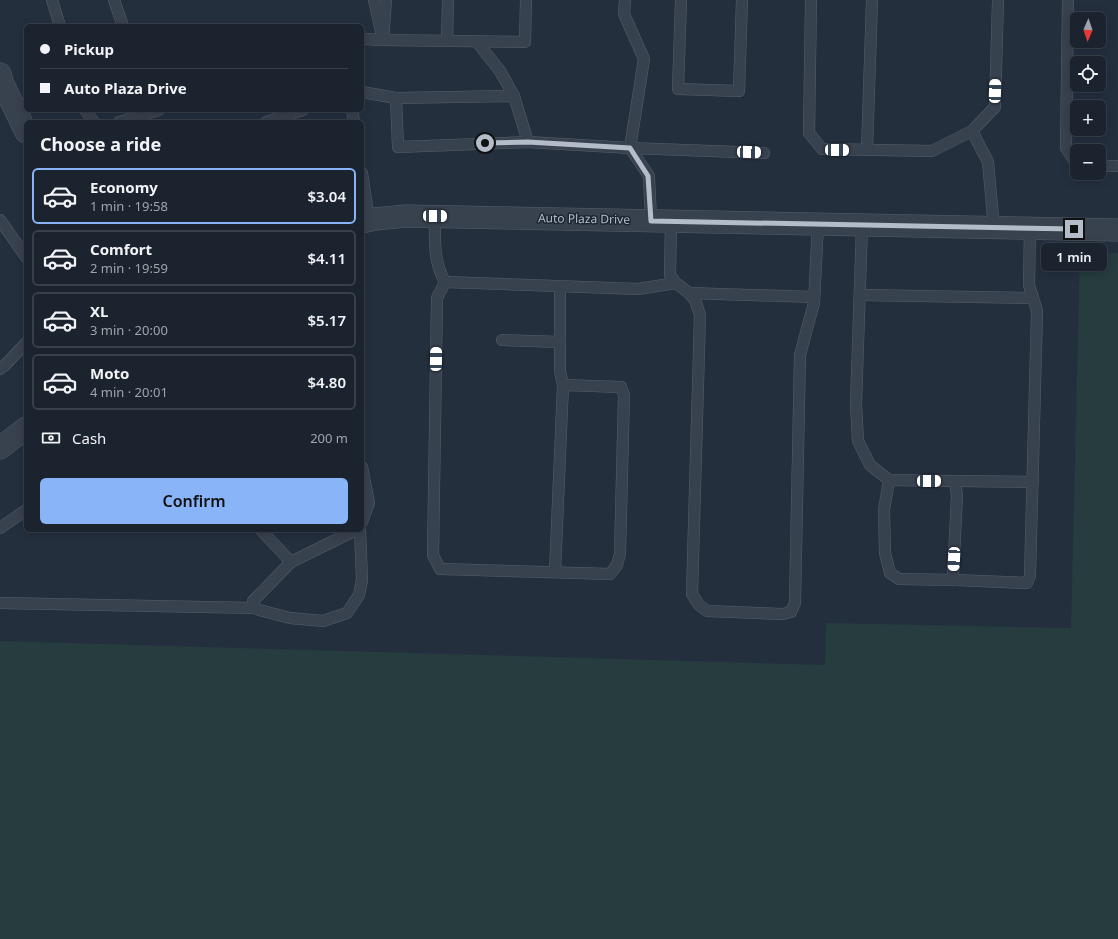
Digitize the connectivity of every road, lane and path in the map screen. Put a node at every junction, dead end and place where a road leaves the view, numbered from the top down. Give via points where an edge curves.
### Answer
1 (52, 0) edge
2 (114, 0) edge
3 (374, 0) edge
4 (386, 0) edge
5 (448, 0) edge
6 (526, 0) edge
7 (625, 0) edge
8 (681, 0) edge
9 (742, 0) edge
10 (811, 0) edge
11 (872, 0) edge
12 (998, 0) edge
13 (1068, 0) edge
14 (59, 24) edge
15 (122, 24) edge
16 (364, 39) edge
17 (383, 40) junction
18 (448, 41) junction
19 (477, 42) junction
20 (1, 79) edge
21 (364, 92) edge
22 (514, 96) junction
23 (396, 98) junction
24 (152, 112) edge
25 (297, 112) edge
26 (126, 120) edge
27 (272, 120) edge
28 (24, 128) edge
29 (972, 131) junction
30 (528, 142) junction
31 (630, 148) junction
32 (867, 150) junction
33 (764, 153) dead end
34 (1070, 154) edge
35 (1106, 166) edge
36 (1118, 166) edge
37 (364, 197) edge
38 (435, 216) junction
39 (0, 220) edge
40 (366, 221) edge
41 (661, 221) junction
42 (818, 224) junction
43 (862, 225) junction
44 (994, 228) junction
45 (1030, 229) junction
46 (1118, 230) edge
47 (24, 254) edge
48 (445, 282) junction
49 (676, 283) junction
50 (560, 286) junction
51 (689, 293) junction
52 (860, 295) junction
53 (814, 297) junction
54 (1033, 298) junction
55 (502, 340) dead end
56 (560, 342) junction
57 (24, 345) edge
58 (0, 369) edge
59 (563, 386) junction
60 (24, 430) edge
61 (0, 448) edge
62 (364, 477) edge
63 (889, 480) junction
64 (955, 481) junction
65 (1033, 482) junction
66 (24, 511) edge
67 (364, 517) edge
68 (0, 528) edge
69 (263, 532) edge
70 (352, 532) edge
71 (360, 532) edge
72 (291, 562) junction
73 (555, 572) junction
74 (955, 580) junction
75 (0, 603) edge
76 (255, 608) junction

1 - 14 lane
2 - 15 lane
3 - 17 lane
4 - 17 lane
5 - 18 lane
6 - 19 lane via 525,42
7 - 31 lane via 624,14 644,59
8 - 9 lane via 678,89 739,91
10 - 32 lane via 809,133 822,149
11 - 32 lane
12 - 29 lane via 995,106
13 - 34 lane via 1066,148
16 - 17 lane
17 - 18 lane
18 - 19 lane
19 - 22 lane via 500,71
20 - 28 street
21 - 23 lane
22 - 23 lane
22 - 30 lane
23 - 30 lane via 398,147
24 - 26 lane
25 - 27 lane
29 - 32 lane via 932,151
29 - 44 lane via 988,162
30 - 31 lane
31 - 33 lane
31 - 41 lane via 648,176
35 - 36 lane
37 - 40 lane
38 - 40 street, Auto Plaza Drive via 406,216
38 - 41 street, Auto Plaza Drive
38 - 48 lane via 436,258 439,272
39 - 47 lane
41 - 42 street, Auto Plaza Drive
41 - 49 lane via 670,275
42 - 43 street, Auto Plaza Drive
42 - 53 lane
43 - 44 street, Auto Plaza Drive
43 - 52 lane
44 - 45 street, Auto Plaza Drive
45 - 46 street, Auto Plaza Drive
45 - 54 lane via 1029,285
48 - 50 lane
48 - 73 lane via 437,298 433,556 440,569
49 - 50 lane via 638,289
49 - 51 lane
50 - 56 lane
51 - 53 lane
51 - 53 lane via 695,300 700,315 692,594 699,606 707,611 783,614 791,612 795,602 800,355
52 - 54 lane
52 - 63 lane via 856,404 858,441 870,465
54 - 65 lane via 1037,311
55 - 56 lane
56 - 59 lane
57 - 58 lane
59 - 73 lane
59 - 73 lane via 621,388 624,395 620,554 617,565 610,574
60 - 61 street
62 - 67 lane via 369,503
63 - 64 lane
63 - 74 lane via 884,510 886,553 890,573 898,579
64 - 65 lane
64 - 74 lane
65 - 74 lane via 1030,576 1027,582
66 - 68 lane
69 - 72 lane
70 - 72 lane
71 - 76 lane via 362,580 359,595 347,613 323,621 290,618
72 - 76 lane via 253,601
75 - 76 lane

